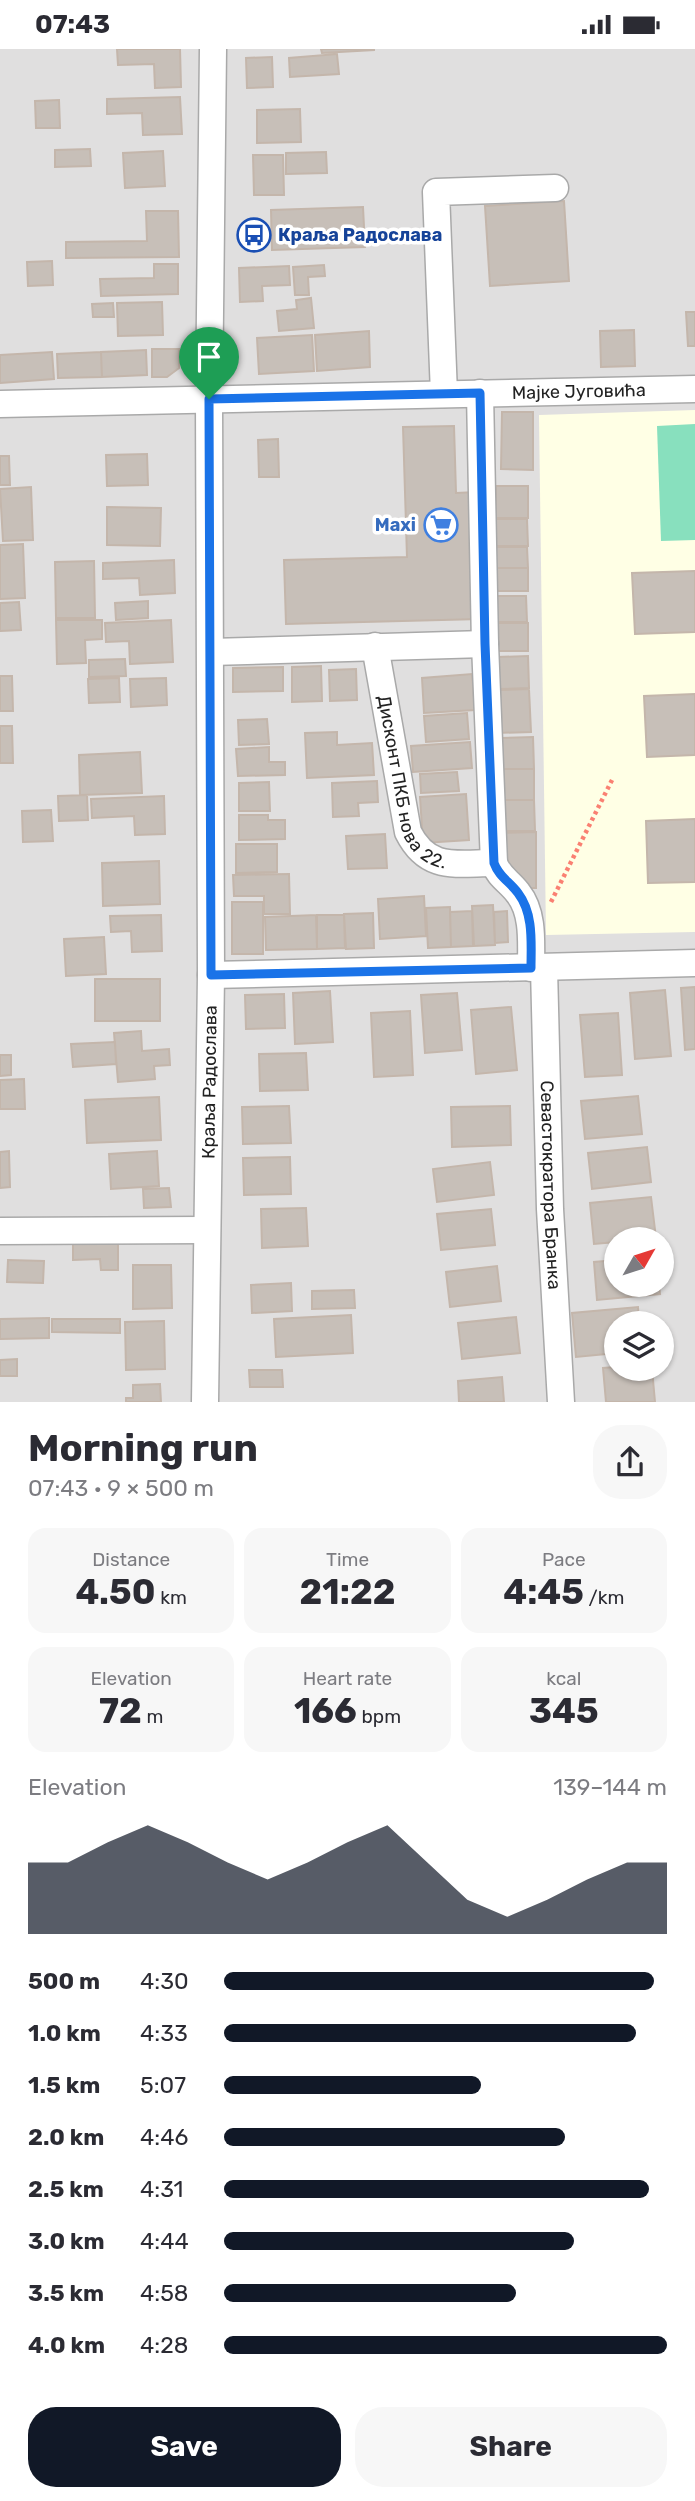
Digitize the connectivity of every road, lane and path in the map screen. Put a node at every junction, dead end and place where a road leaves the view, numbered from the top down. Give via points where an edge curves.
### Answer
1 (213, 49) edge
2 (555, 188) dead end
3 (695, 389) edge
4 (480, 393) junction
5 (444, 394) junction
6 (209, 399) junction
7 (0, 404) edge
8 (485, 644) junction
9 (375, 646) junction
10 (211, 652) junction
11 (613, 778) dead end
12 (494, 863) junction
13 (548, 906) dead end
14 (695, 963) edge
15 (538, 968) junction
16 (211, 975) junction
17 (205, 1230) junction
18 (0, 1231) edge
19 (205, 1402) edge
20 (561, 1402) edge

1 - 6 street, Краља Радослава
2 - 5 street via 436,192
3 - 4 street, Мајке Југовића
4 - 5 street, Мајке Југовића
4 - 8 street
5 - 6 street, Мајке Југовића
6 - 7 street, Мајке Југовића
6 - 10 street, Краља Радослава
8 - 9 street
8 - 12 street
9 - 10 street
9 - 12 street, Дисконт ПКБ нова 22. via 408,832 415,846 441,863
10 - 16 street, Краља Радослава
11 - 13 path
12 - 15 street, Севастократора Бранка via 528,911
14 - 15 street
15 - 16 street
15 - 20 street, Севастократора Бранка
16 - 17 street, Краља Радослава
17 - 18 street
17 - 19 street, Краља Радослава

